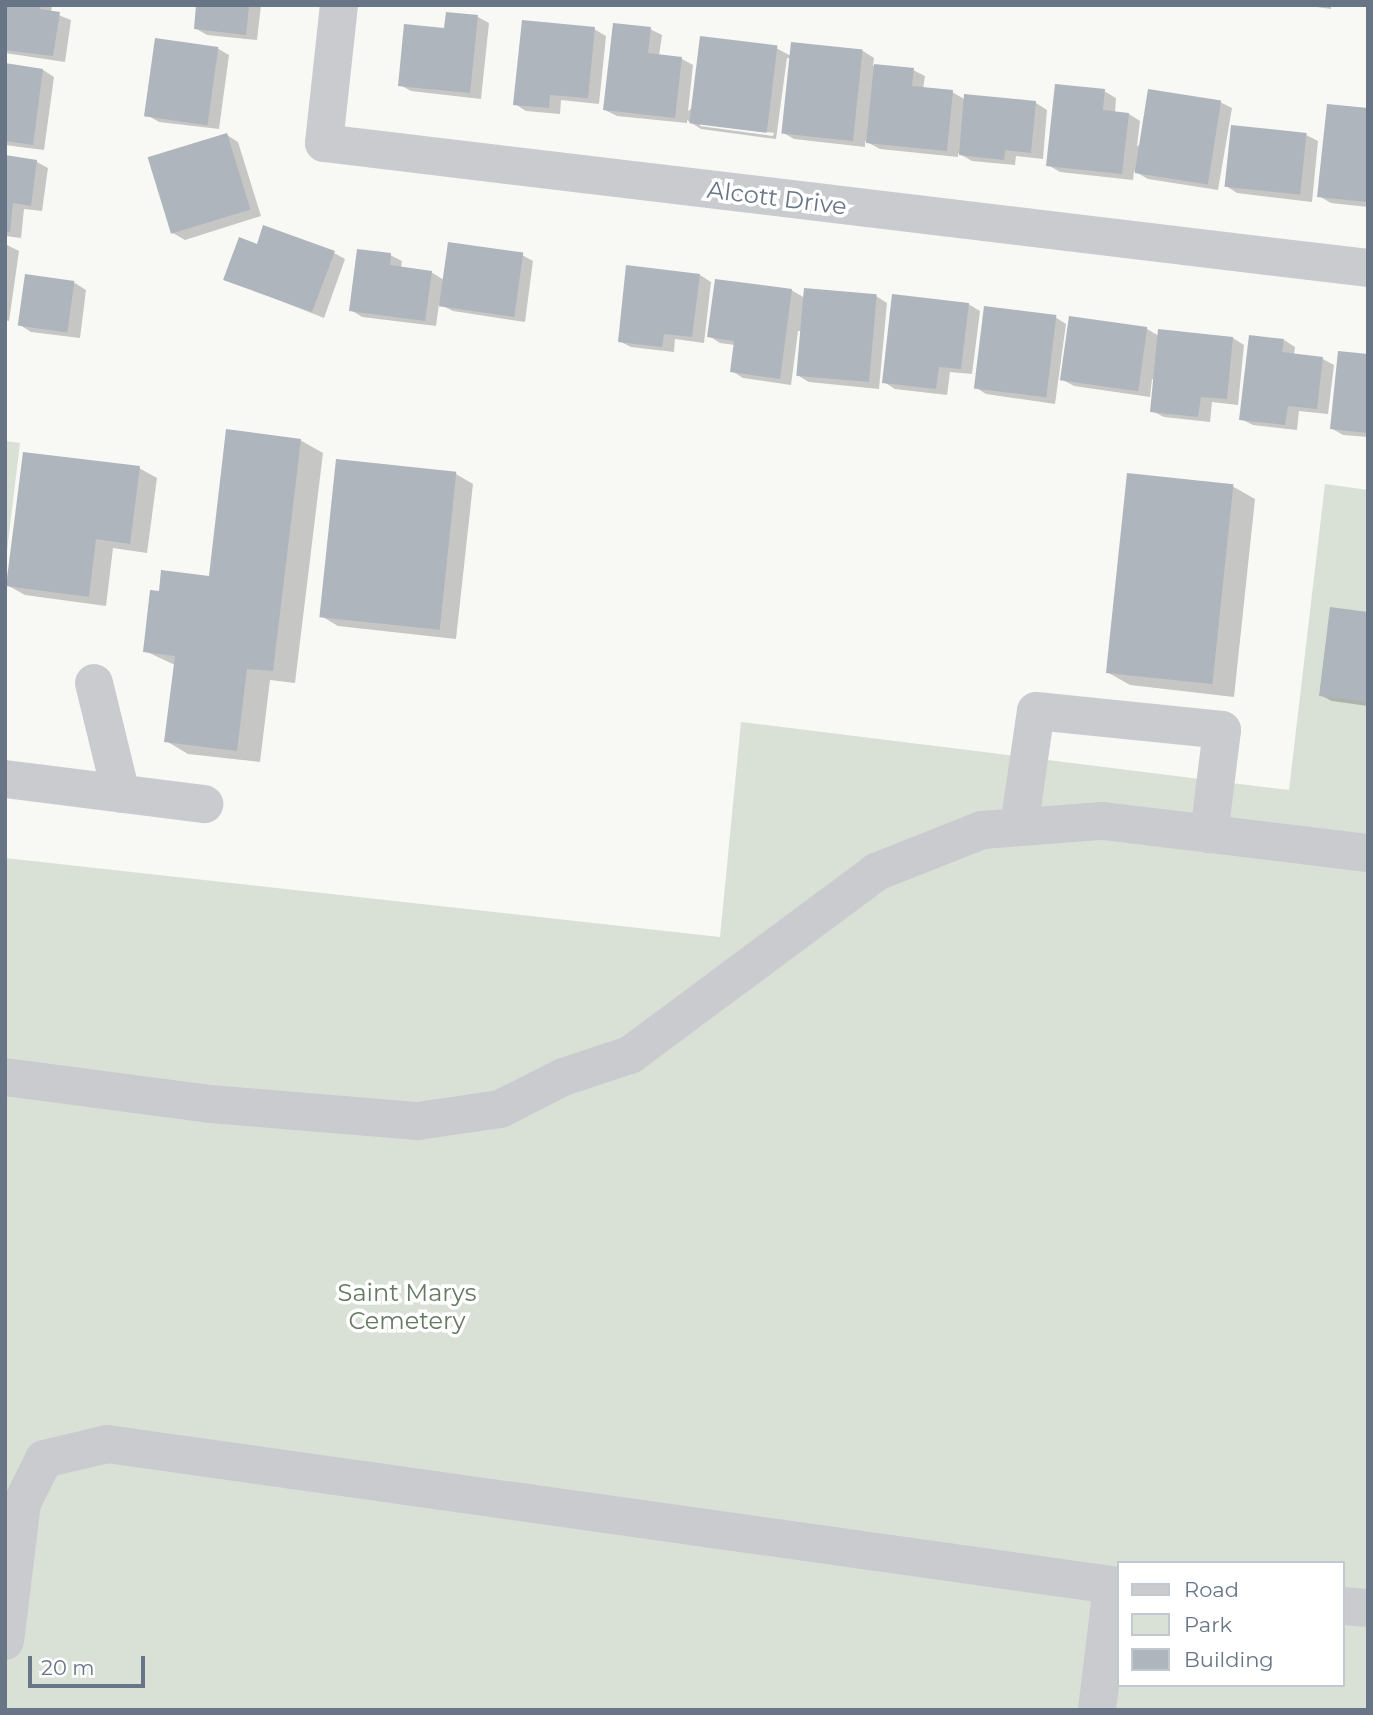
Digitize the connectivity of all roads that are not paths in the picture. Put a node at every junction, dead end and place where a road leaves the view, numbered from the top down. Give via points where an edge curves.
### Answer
1 (339, 5) edge
2 (1368, 268) edge
3 (94, 683) dead end
4 (5, 779) edge
5 (121, 794) junction
6 (204, 804) dead end
7 (1019, 827) junction
8 (1209, 834) junction
9 (1368, 853) edge
10 (5, 1077) edge
11 (1116, 1586) edge
12 (1345, 1606) edge
13 (1368, 1608) edge
14 (5, 1641) edge
15 (1097, 1710) edge

1 - 2 street, Alcott Drive via 324,143
3 - 5 street
4 - 5 street
5 - 6 street
7 - 8 street via 1102,821
7 - 8 street via 1036,711 1222,730
7 - 10 street via 982,830 876,872 630,1055 563,1077 500,1109 418,1121 210,1104
8 - 9 street
11 - 14 street via 107,1444 44,1459 22,1503
11 - 15 street
12 - 13 street

